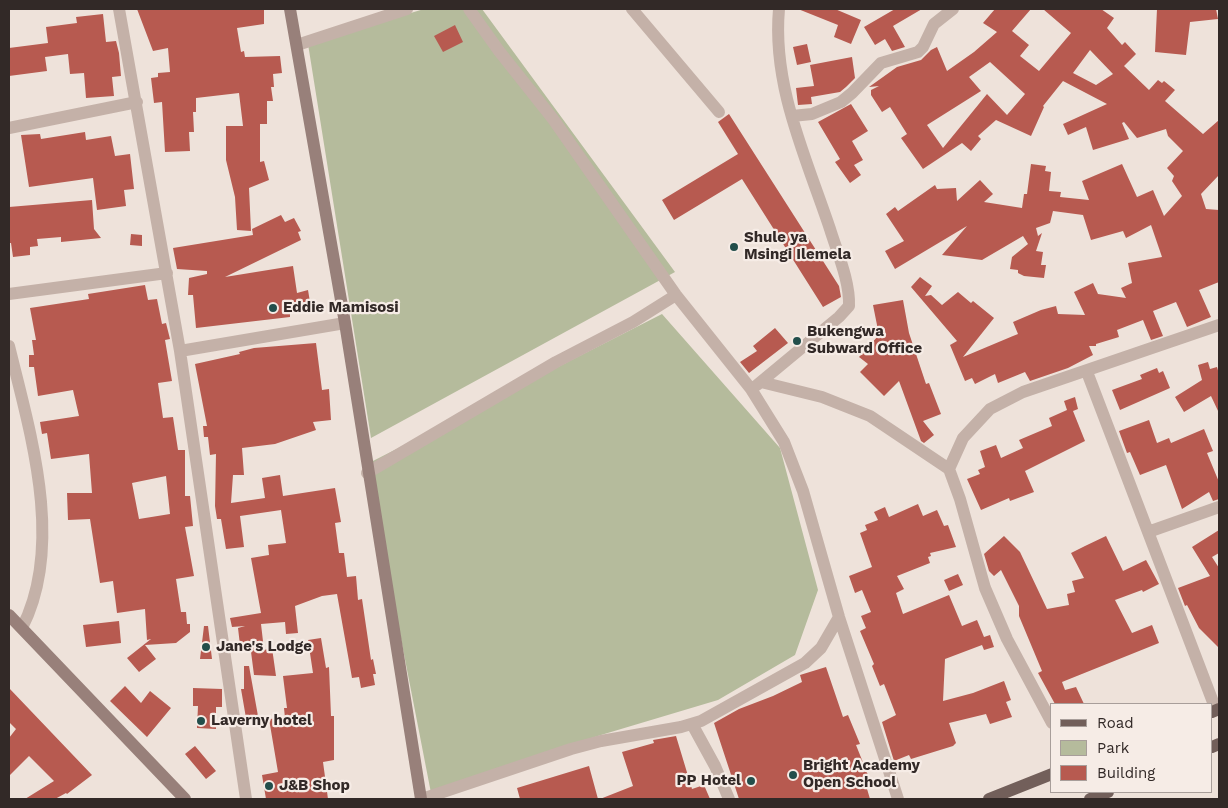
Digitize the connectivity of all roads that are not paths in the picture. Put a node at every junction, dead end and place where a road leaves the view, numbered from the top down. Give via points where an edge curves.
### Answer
1 (119, 9) edge
2 (290, 9) edge
3 (407, 9) edge
4 (469, 9) edge
5 (632, 9) edge
6 (779, 9) edge
7 (953, 9) edge
8 (296, 45) junction
9 (137, 102) junction
10 (718, 112) dead end
11 (792, 116) junction
12 (9, 128) edge
13 (167, 274) junction
14 (9, 294) edge
15 (676, 295) junction
16 (345, 323) junction
17 (1219, 325) edge
18 (9, 346) edge
19 (180, 351) junction
20 (1087, 372) junction
21 (756, 386) junction
22 (949, 469) junction
23 (367, 473) junction
24 (1219, 507) edge
25 (1148, 532) junction
26 (9, 615) edge
27 (839, 617) junction
28 (22, 628) junction
29 (1216, 710) edge
30 (1050, 719) edge
31 (692, 724) junction
32 (1050, 775) edge
33 (1105, 793) edge
34 (185, 799) edge
35 (246, 799) edge
36 (422, 799) edge
37 (730, 799) edge
38 (898, 799) edge
39 (989, 799) edge
40 (1090, 799) edge

1 - 9 street
2 - 8 street
3 - 8 street
4 - 15 street via 553,119
5 - 10 street
6 - 11 street via 778,57
7 - 11 street via 934,24 918,52 881,63 852,93 825,110
8 - 16 street
9 - 12 street
9 - 13 street
11 - 21 street via 835,244 849,306
13 - 14 street
13 - 19 street
15 - 21 street
15 - 23 street
16 - 19 street
16 - 23 street
17 - 20 street
18 - 28 street via 31,444 41,511 38,585
19 - 35 street
20 - 22 street via 1023,392 990,408 963,438
20 - 25 street
21 - 22 street via 822,396 854,409 892,430
21 - 27 street via 792,458
22 - 30 street via 985,588 1007,639
23 - 36 street
24 - 25 street
25 - 29 street
26 - 28 street
27 - 31 street via 821,648 804,663
27 - 38 street
28 - 34 street
31 - 36 street via 571,749
31 - 37 street
32 - 39 main road
33 - 40 main road

